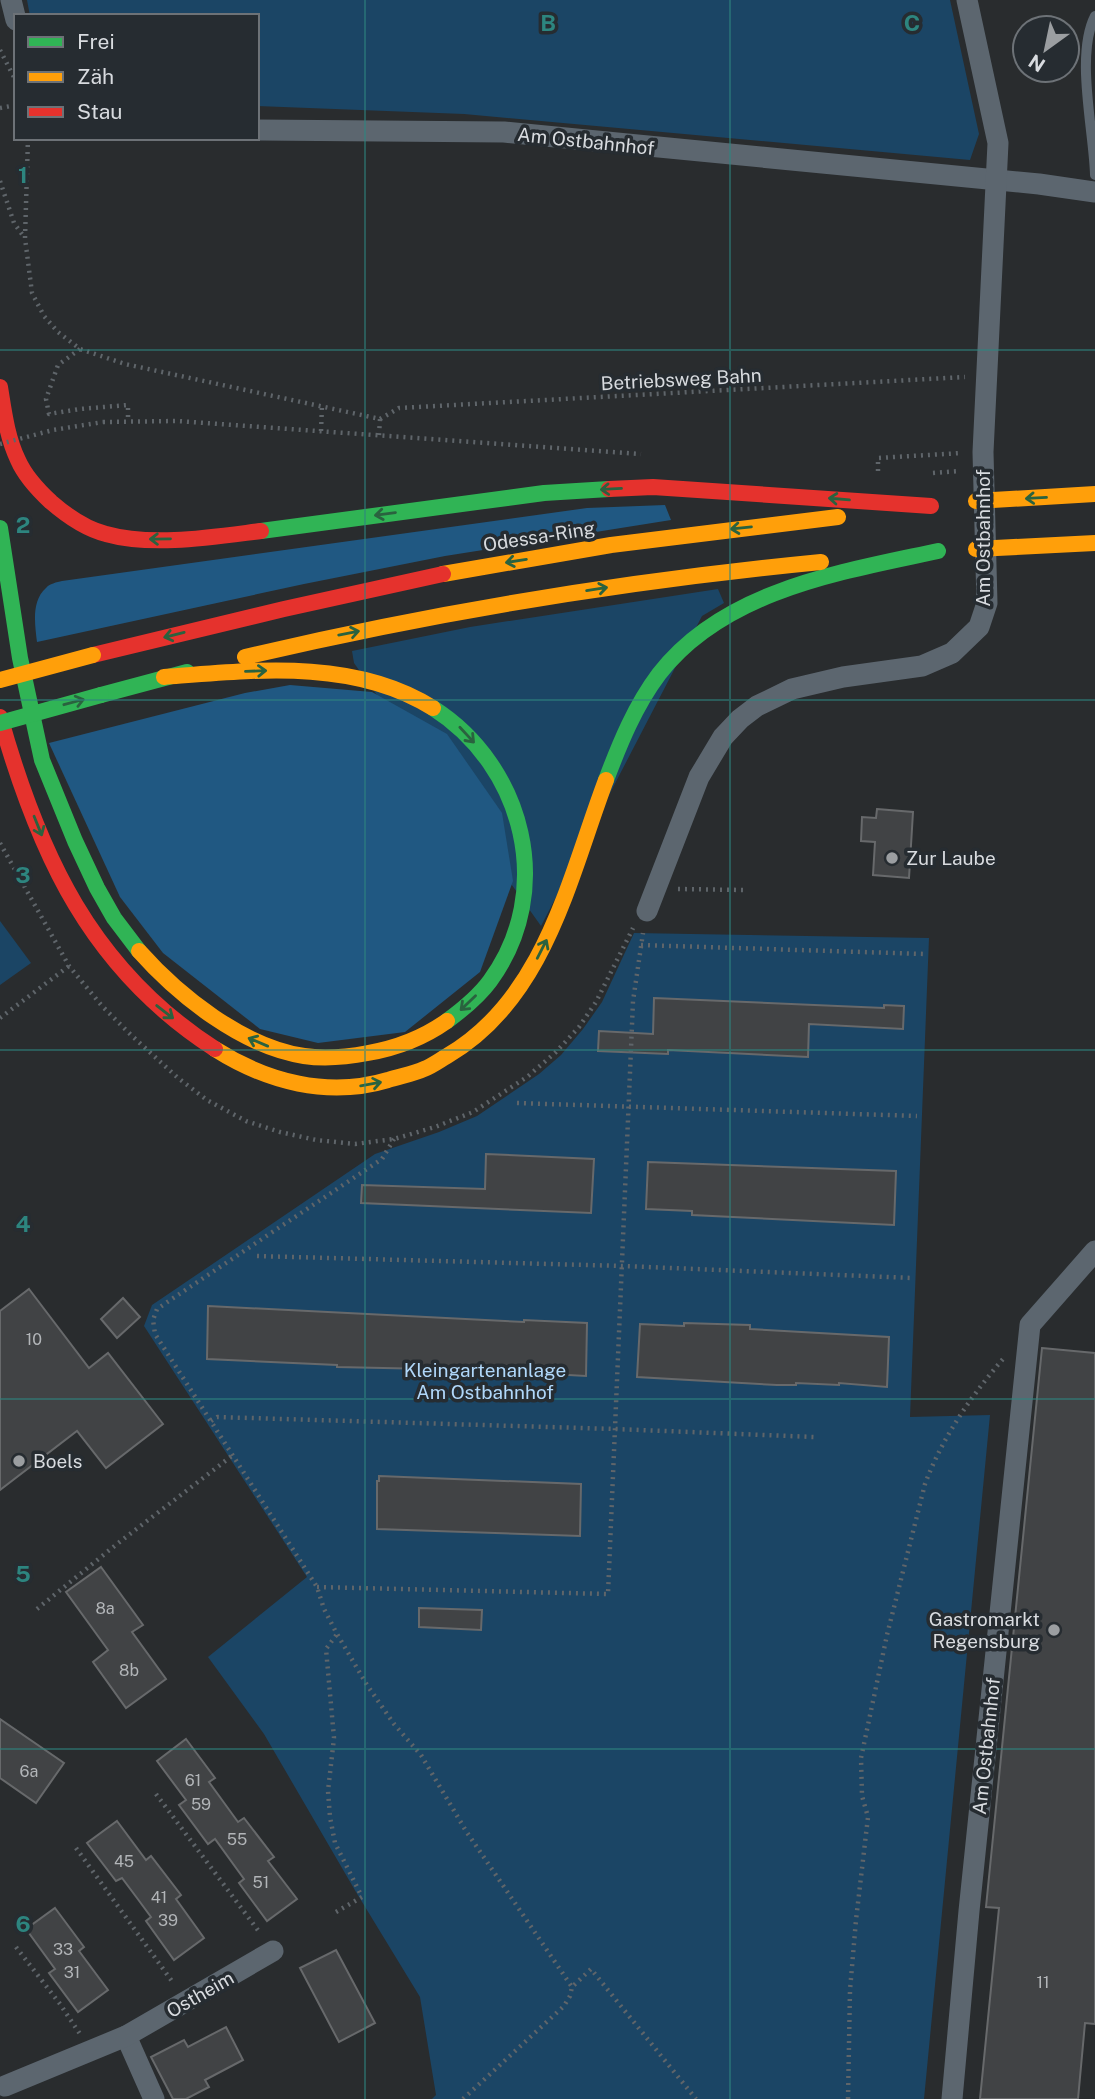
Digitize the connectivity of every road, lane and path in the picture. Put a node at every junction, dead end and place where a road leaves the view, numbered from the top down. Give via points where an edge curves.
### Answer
1 (967, 0) edge
2 (1095, 16) edge
3 (0, 50) edge
4 (14, 77) edge
5 (259, 130) edge
6 (28, 140) edge
7 (1095, 175) edge
8 (996, 180) junction
9 (0, 181) edge
10 (1095, 192) edge
11 (25, 238) junction
12 (80, 349) junction
13 (987, 376) junction
14 (0, 387) edge
15 (322, 406) junction
16 (380, 419) junction
17 (128, 420) junction
18 (321, 431) junction
19 (0, 444) edge
20 (967, 453) dead end
21 (878, 472) dead end
22 (1095, 494) edge
23 (971, 502) dead end
24 (0, 528) edge
25 (1095, 543) edge
26 (957, 550) junction
27 (164, 677) junction
28 (0, 680) edge
29 (0, 717) edge
30 (0, 723) edge
31 (656, 889) junction
32 (744, 890) dead end
33 (647, 911) joint
34 (641, 945) junction
35 (925, 954) dead end
36 (69, 966) dead end
37 (0, 1018) edge
38 (517, 1102) dead end
39 (629, 1105) junction
40 (917, 1116) dead end
41 (394, 1139) dead end
42 (1095, 1251) edge
43 (257, 1256) dead end
44 (623, 1266) junction
45 (912, 1278) dead end
46 (1010, 1352) dead end
47 (211, 1421) junction
48 (615, 1429) junction
49 (814, 1437) dead end
50 (233, 1455) junction
51 (317, 1587) junction
52 (37, 1609) dead end
53 (337, 1633) junction
54 (156, 1794) dead end
55 (76, 1848) dead end
56 (335, 1912) dead end
57 (16, 1947) dead end
58 (273, 1951) joint
59 (572, 1987) junction
60 (187, 2003) junction
61 (126, 2036) junction
62 (91, 2051) junction
63 (5, 2086) dead end
64 (154, 2099) edge
65 (463, 2099) edge
66 (696, 2099) edge
67 (848, 2099) edge
68 (952, 2099) edge

1 - 8 street, Am Ostbahnhof via 998,143
2 - 7 lane via 1086,83
3 - 4 path
5 - 8 street, Am Ostbahnhof via 505,132
6 - 11 path
8 - 10 street, Am Ostbahnhof
8 - 13 street, Am Ostbahnhof
9 - 11 path via 14,223
11 - 12 path via 32,293 44,316
12 - 15 path via 125,364
12 - 17 path via 58,365 46,399 48,414 128,405
13 - 16 path, Betriebsweg Bahn via 399,408
13 - 31 street, Am Ostbahnhof via 983,452 986,603 979,627 952,653 922,666 792,689 740,719 699,777
14 - 28 highway, Odessa-Ring, bridge via 5,422 19,461 37,489 81,523 130,538 227,535 544,493 653,487 937,506 692,533 477,568 297,606
15 - 16 path
15 - 18 path
16 - 18 path, Betriebsweg Bahn via 379,435
17 - 18 path
17 - 19 path, bridge via 53,430
20 - 21 path via 878,458
22 -> 23 highway, bridge
27 -> 24 highway via 257,670 355,677 395,687 465,730 496,770 517,812 525,850 525,897 512,941 491,981 449,1021 410,1044 366,1055 329,1058 282,1052 213,1016 134,946 80,855 39,752 17,647
25 - 26 highway, bridge
27 -> 26 highway via 317,639 494,605 706,572
29 -> 26 highway via 12,763 52,862 80,914 116,963 155,1004 197,1038 270,1077 309,1087 353,1088 427,1069 481,1035 507,1007 552,931 613,760 633,718 670,661 701,631 735,610 786,589
30 -> 27 highway, bridge
31 - 32 path
31 - 33 street, Am Ostbahnhof
33 - 34 path
34 - 35 path
34 - 39 path via 633,1000
36 - 37 path
38 - 39 path
39 - 40 path
39 - 44 path
41 - 47 path via 382,1160 158,1309 153,1320 155,1334
42 - 68 street, Am Ostbahnhof via 1030,1325
43 - 44 path
44 - 45 path
44 - 48 path
46 - 67 path via 964,1410 931,1468 887,1635 861,1758 868,1817 850,1990
47 - 48 path via 217,1417
47 - 50 path
48 - 49 path
48 - 51 path via 608,1594
50 - 51 path
50 - 52 path
51 - 53 path
53 - 56 path via 326,1649 334,1738 330,1817 335,1843 362,1897
53 - 59 path via 367,1685 421,1755 466,1831
54 - 58 path
55 - 60 path
57 - 62 path
58 - 60 street, Ostheim
59 - 65 path via 564,2006
59 - 66 path via 591,1969
60 - 61 street, Ostheim
61 - 62 street, Ostheim
61 - 64 street
62 - 63 street, Ostheim

